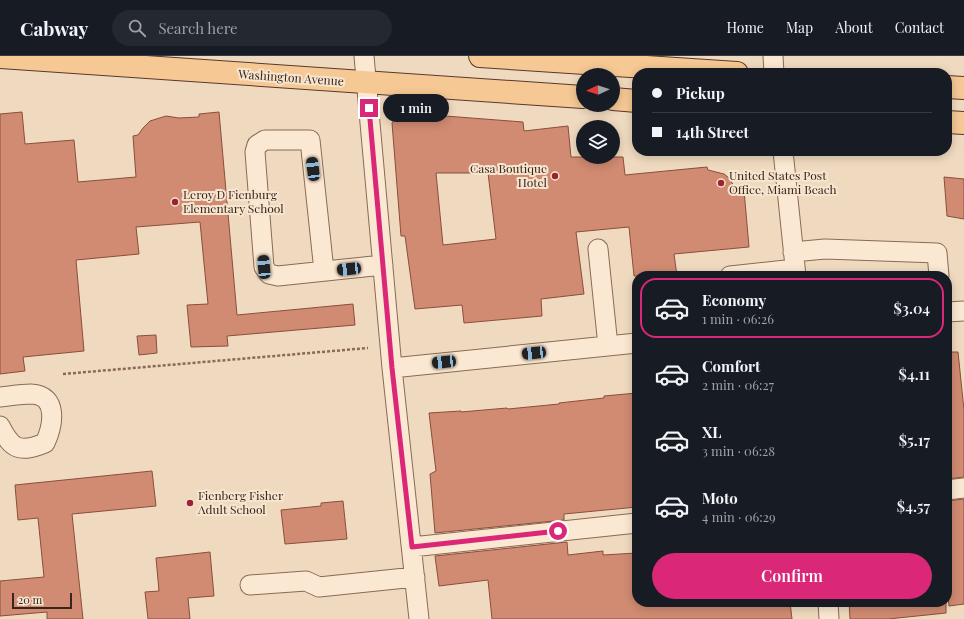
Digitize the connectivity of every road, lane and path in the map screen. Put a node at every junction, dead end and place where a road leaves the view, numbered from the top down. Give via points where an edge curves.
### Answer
1 (364, 56) edge
2 (480, 56) edge
3 (773, 56) edge
4 (0, 57) edge
5 (661, 68) edge
6 (774, 68) edge
7 (366, 83) junction
8 (952, 87) edge
9 (964, 88) edge
10 (576, 97) edge
11 (620, 100) edge
12 (632, 101) edge
13 (952, 122) edge
14 (964, 123) edge
15 (783, 156) edge
16 (598, 249) dead end
17 (383, 265) junction
18 (794, 266) edge
19 (762, 271) edge
20 (939, 271) edge
21 (324, 272) junction
22 (964, 311) edge
23 (952, 312) edge
24 (632, 344) edge
25 (608, 346) junction
26 (368, 348) dead end
27 (392, 368) junction
28 (62, 374) dead end
29 (0, 397) edge
30 (0, 426) edge
31 (964, 488) edge
32 (952, 489) edge
33 (632, 523) edge
34 (412, 547) junction
35 (415, 577) junction
36 (250, 585) dead end
37 (828, 607) edge
38 (419, 619) edge
39 (829, 619) edge

1 - 7 street
2 - 5 main road
3 - 6 street
4 - 7 main road, Washington Avenue
7 - 10 main road, Washington Avenue
7 - 17 street
8 - 9 main road
11 - 12 main road
13 - 14 main road
15 - 18 street
16 - 25 street
17 - 21 street
17 - 27 street
18 - 19 street
18 - 20 street via 825,249 937,253
21 - 21 street via 278,276 269,274 264,267 255,152 258,145 265,140 310,140
22 - 23 street
24 - 25 street
25 - 27 street
26 - 28 path
27 - 34 street
29 - 30 street via 31,394 42,396 49,403 52,414 50,432 45,443 34,447 13,446
31 - 32 street
33 - 34 street
34 - 35 street
35 - 36 street via 319,587 306,582
35 - 38 street
37 - 39 street

